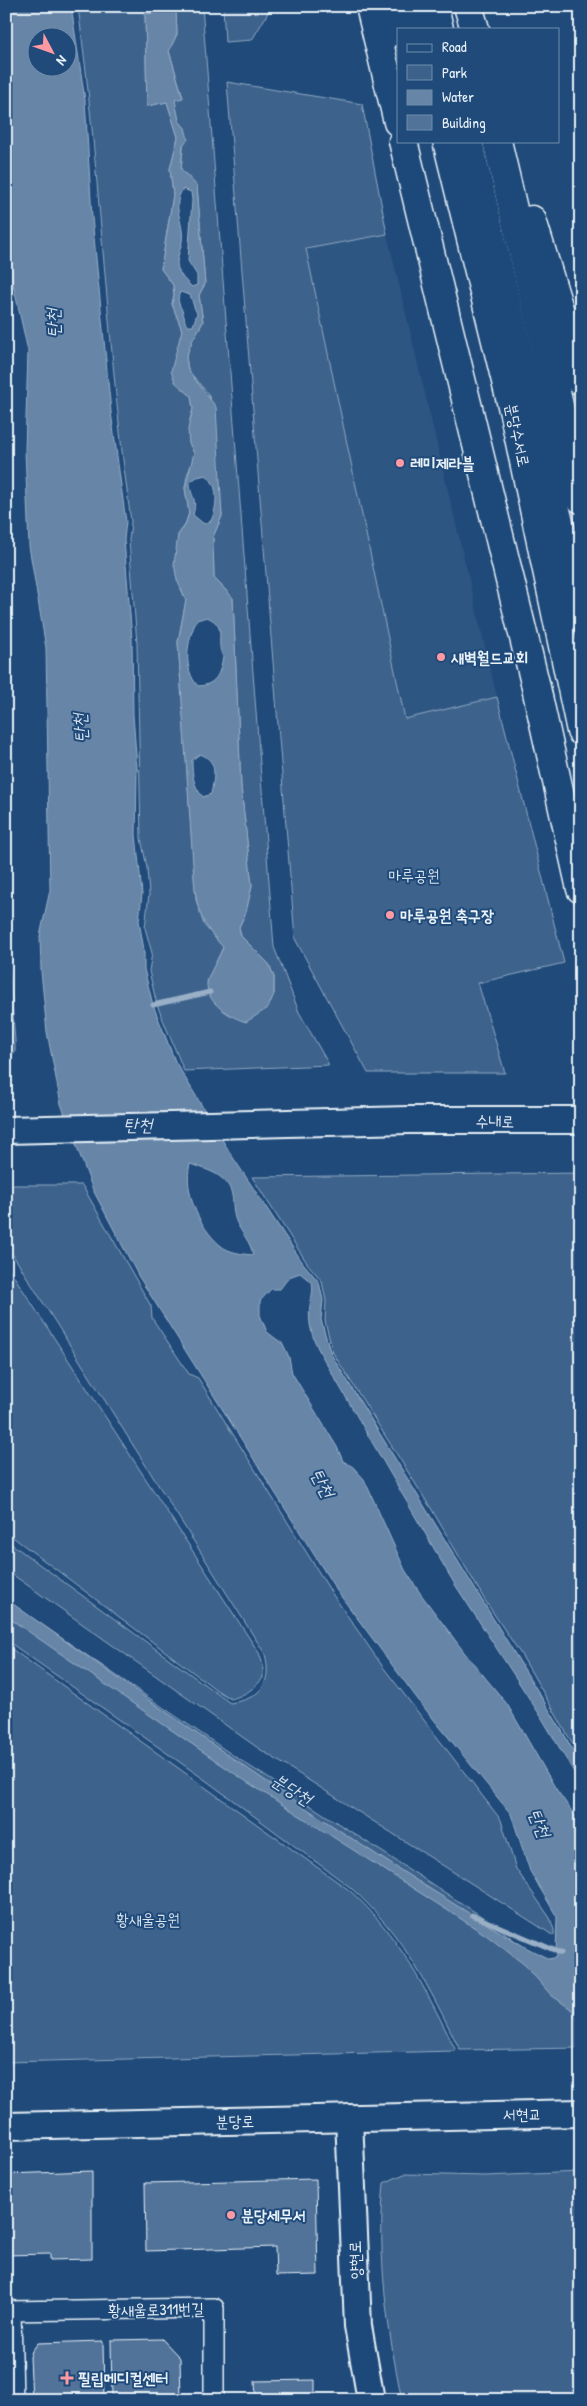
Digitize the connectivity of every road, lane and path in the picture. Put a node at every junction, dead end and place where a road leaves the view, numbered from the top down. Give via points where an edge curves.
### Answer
1 (370, 6) edge
2 (389, 6) edge
3 (413, 6) edge
4 (434, 6) edge
5 (467, 6) edge
6 (419, 28) edge
7 (440, 28) edge
8 (470, 28) edge
9 (475, 28) edge
10 (397, 29) edge
11 (397, 118) edge
12 (403, 142) edge
13 (447, 142) edge
14 (468, 142) edge
15 (497, 142) edge
16 (508, 142) edge
17 (581, 381) edge
18 (581, 499) edge
19 (581, 615) edge
20 (581, 731) edge
21 (581, 889) edge
22 (581, 1120) edge
23 (6, 1130) edge
24 (581, 2113) edge
25 (463, 2114) joint
26 (349, 2118) junction
27 (6, 2126) edge
28 (9, 2311) edge
29 (13, 2400) edge
30 (214, 2400) edge
31 (371, 2400) edge

1 - 11 highway
2 - 10 highway
3 - 6 highway
4 - 7 highway
5 - 8 highway
5 - 9 highway
12 - 21 highway via 533,674
13 - 20 highway, 분당수서로 via 514,414
14 - 19 highway, 분당수서로
15 - 18 highway
16 - 17 highway
22 - 23 main road, 수내로 via 409,1120
24 - 25 main road, 서현교
25 - 26 main road, 분당로
26 - 27 main road, 분당로
26 - 31 main road, 양현로 via 358,2326
28 - 29 street
28 - 30 street, 황새울로311번길 via 214,2308

